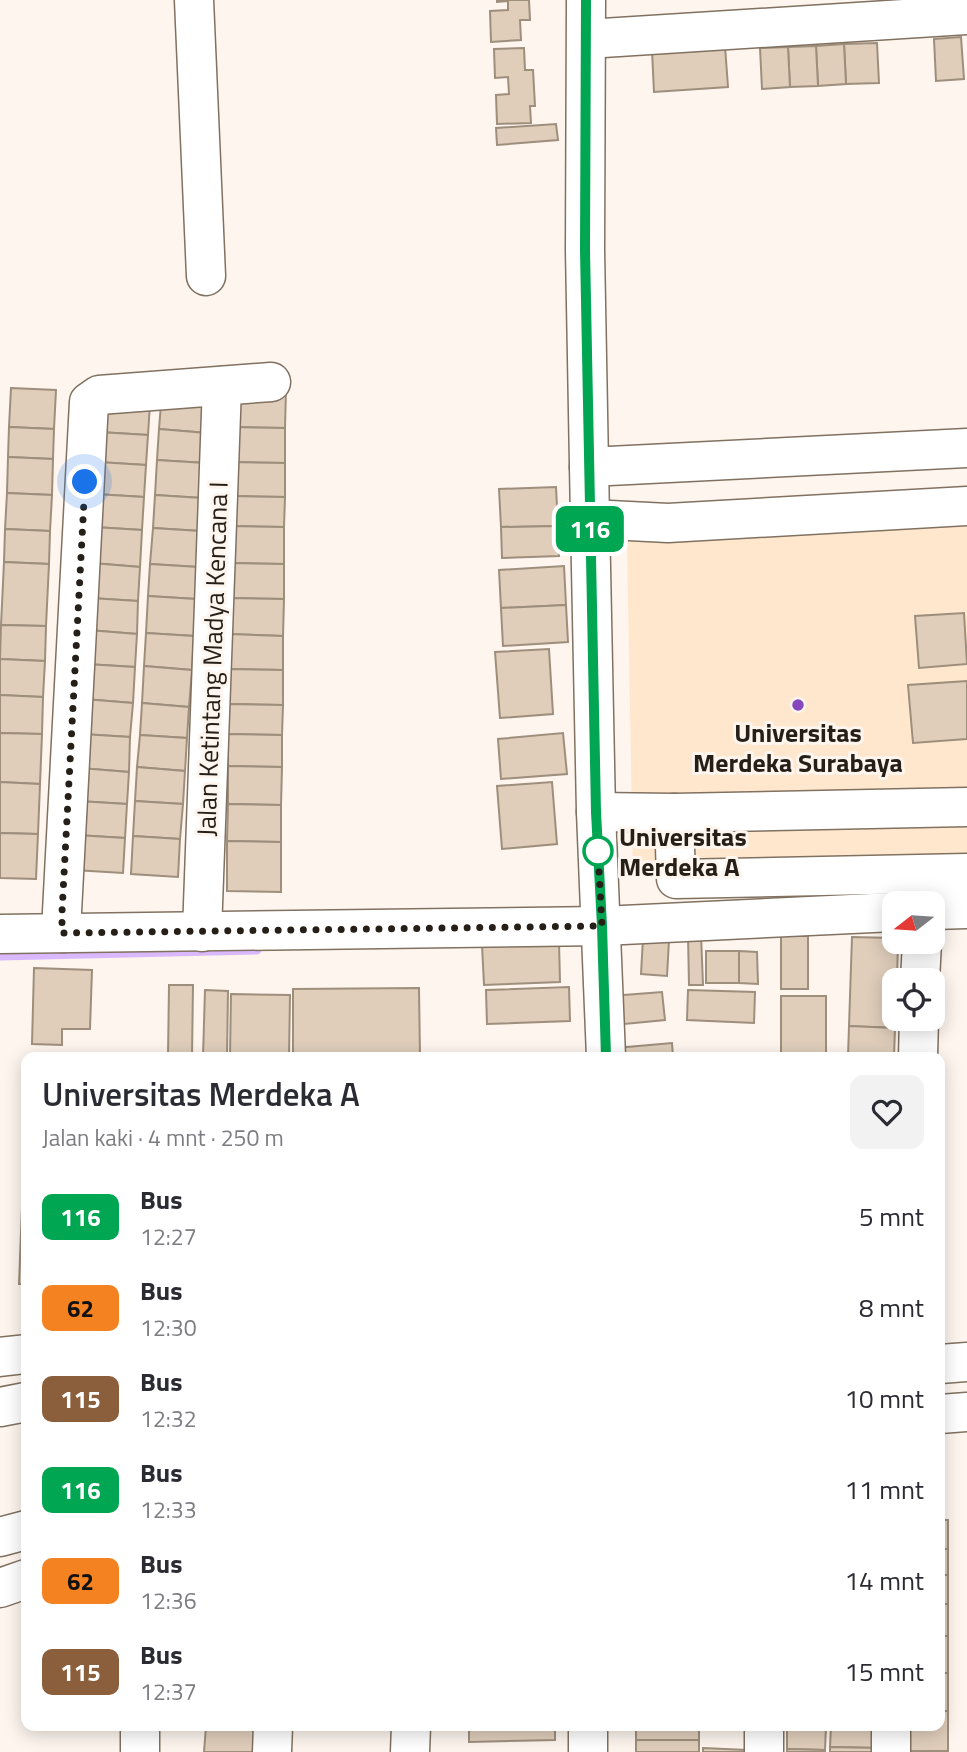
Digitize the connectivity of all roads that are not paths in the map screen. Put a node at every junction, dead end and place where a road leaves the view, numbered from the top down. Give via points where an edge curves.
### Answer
1 (194, 0) edge
2 (586, 0) edge
3 (967, 15) edge
4 (587, 39) junction
5 (206, 276) dead end
6 (271, 383) dead end
7 (222, 387) junction
8 (967, 448) edge
9 (589, 467) junction
10 (967, 506) edge
11 (590, 519) junction
12 (967, 807) edge
13 (596, 812) junction
14 (674, 813) junction
15 (967, 873) edge
16 (967, 909) edge
17 (945, 910) edge
18 (882, 913) edge
19 (202, 932) junction
20 (62, 933) junction
21 (0, 934) edge
22 (602, 940) junction
23 (919, 1031) edge
24 (606, 1052) edge
25 (918, 1052) edge
26 (21, 1355) edge
27 (0, 1357) edge
28 (967, 1362) edge
29 (945, 1364) edge
30 (21, 1403) edge
31 (0, 1407) edge
32 (967, 1412) edge
33 (945, 1414) edge
34 (21, 1532) edge
35 (0, 1538) edge
36 (21, 1581) edge
37 (0, 1588) edge
38 (140, 1731) edge
39 (272, 1731) edge
40 (411, 1731) edge
41 (587, 1731) edge
42 (764, 1731) edge
43 (891, 1731) edge
44 (140, 1752) edge
45 (272, 1752) edge
46 (410, 1752) edge
47 (587, 1752) edge
48 (764, 1752) edge
49 (891, 1752) edge

1 - 5 main road
2 - 4 main road
3 - 4 main road
4 - 9 main road
6 - 7 main road
7 - 19 main road, Jalan Ketintang Madya Kencana I
7 - 20 main road via 99,395 89,402
8 - 9 main road
9 - 11 main road
10 - 11 main road via 668,523
11 - 13 main road
12 - 14 main road
13 - 14 main road
13 - 22 main road
14 - 15 main road via 677,879
16 - 17 main road
18 - 22 main road
19 - 20 main road
19 - 22 main road
20 - 21 main road
22 - 24 main road
23 - 25 main road
26 - 27 main road
28 - 29 main road
30 - 31 main road
32 - 33 main road
34 - 35 main road
36 - 37 main road
38 - 44 main road
39 - 45 main road
40 - 46 main road
41 - 47 main road
42 - 48 main road
43 - 49 main road

